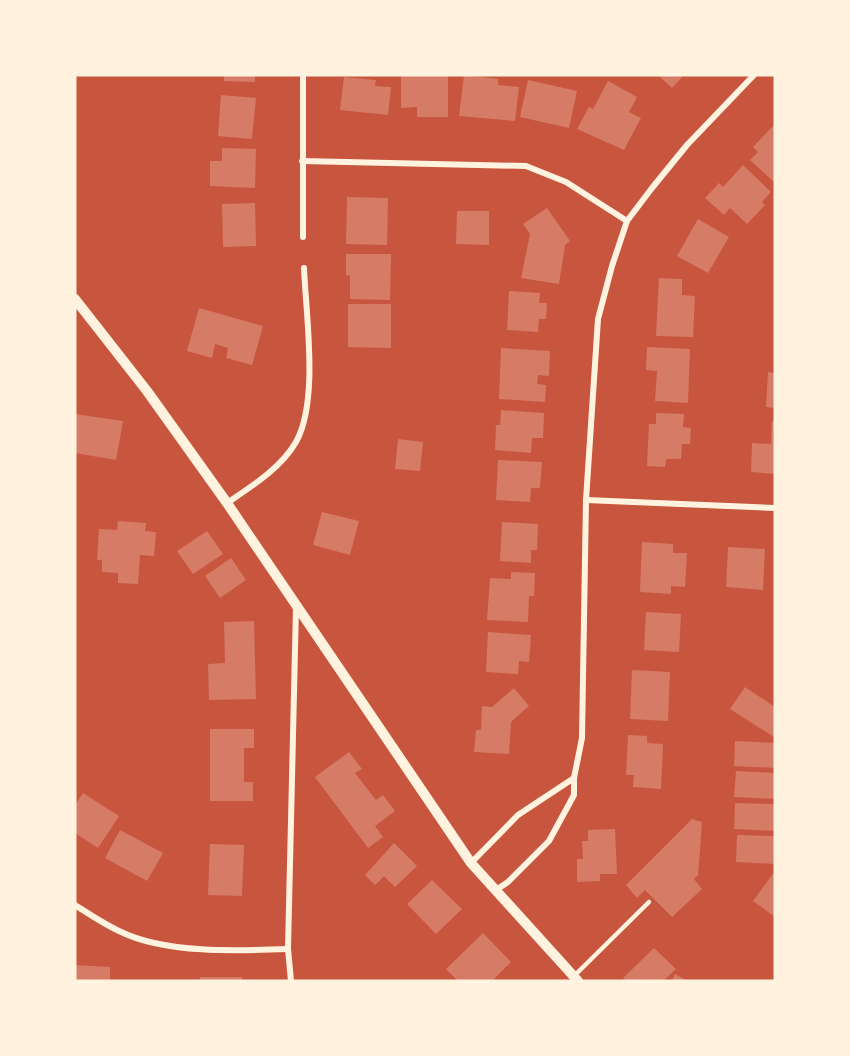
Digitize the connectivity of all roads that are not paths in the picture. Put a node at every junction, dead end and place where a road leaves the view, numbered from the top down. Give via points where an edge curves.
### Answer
1 (303, 75) edge
2 (754, 75) edge
3 (302, 161) junction
4 (627, 221) junction
5 (303, 237) dead end
6 (304, 268) dead end
7 (75, 298) edge
8 (586, 500) junction
9 (227, 503) junction
10 (775, 508) edge
11 (296, 605) junction
12 (574, 778) junction
13 (471, 863) junction
14 (496, 890) junction
15 (649, 902) dead end
16 (75, 905) edge
17 (288, 949) junction
18 (576, 979) edge
19 (291, 981) edge

1 - 3 street
2 - 4 street via 687,145
3 - 4 street via 526,166 566,182
3 - 5 street
4 - 8 street via 598,319
6 - 9 street via 309,396 305,424 279,463
7 - 9 street
8 - 10 street
8 - 12 street via 582,738
9 - 11 street
11 - 13 street
11 - 17 street
12 - 13 street via 518,815
12 - 14 street via 574,795 549,841
13 - 14 street
14 - 18 street
15 - 18 lane
16 - 17 street via 120,932 172,946 236,951
17 - 19 street

